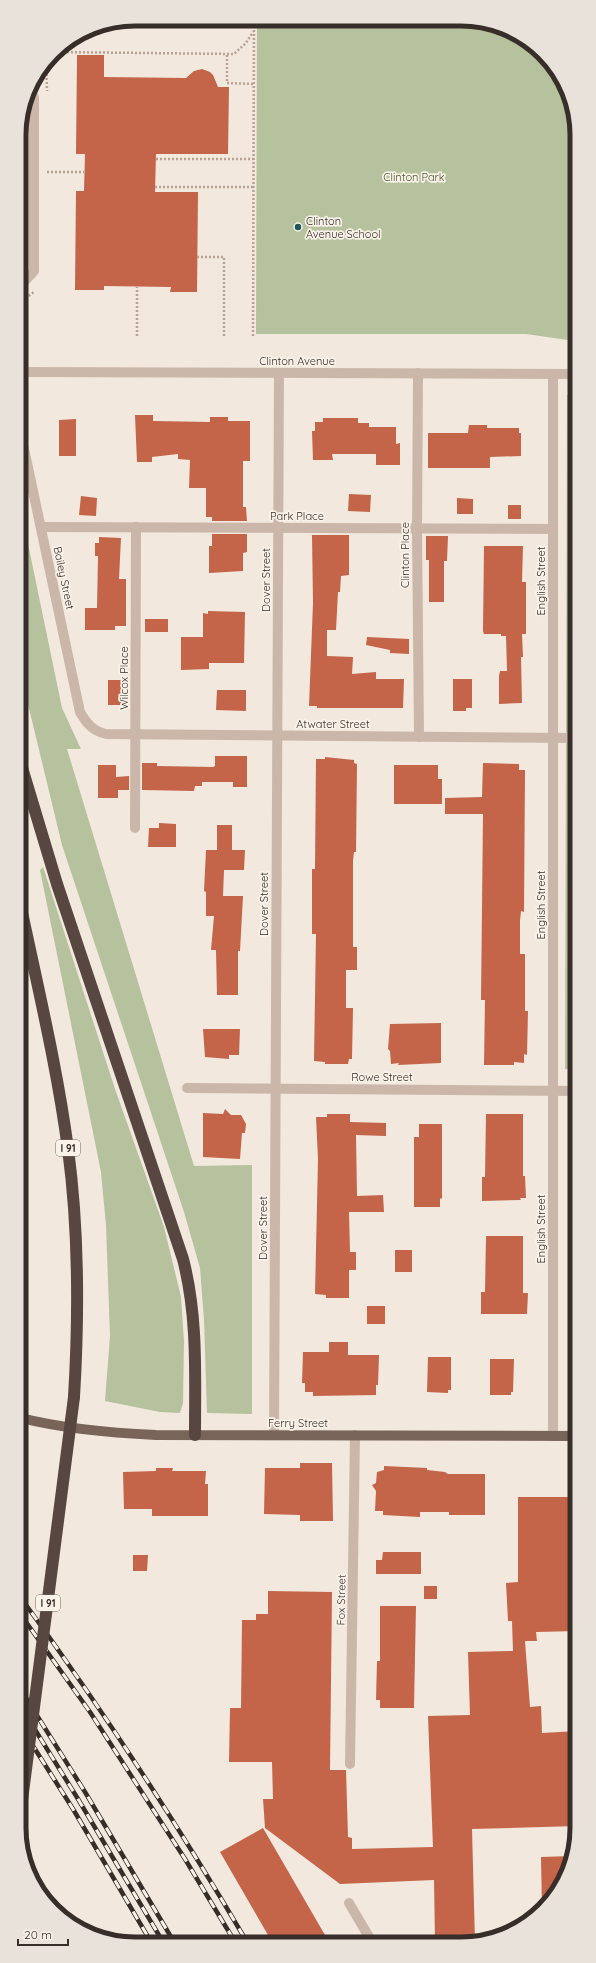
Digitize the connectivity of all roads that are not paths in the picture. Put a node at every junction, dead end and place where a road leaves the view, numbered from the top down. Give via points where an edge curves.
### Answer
1 (33, 96) edge
2 (26, 280) edge
3 (26, 372) edge
4 (279, 373) junction
5 (418, 373) junction
6 (553, 374) junction
7 (570, 374) edge
8 (26, 459) edge
9 (40, 527) junction
10 (136, 527) junction
11 (278, 528) junction
12 (417, 529) junction
13 (553, 529) junction
14 (91, 728) joint
15 (135, 734) junction
16 (277, 735) junction
17 (419, 736) junction
18 (552, 738) junction
19 (570, 738) edge
20 (26, 782) edge
21 (135, 828) dead end
22 (26, 932) edge
23 (187, 1088) dead end
24 (276, 1088) junction
25 (553, 1091) junction
26 (570, 1091) edge
27 (26, 1419) edge
28 (195, 1435) junction
29 (274, 1435) junction
30 (355, 1435) junction
31 (553, 1436) junction
32 (570, 1436) edge
33 (350, 1764) dead end
34 (26, 1769) edge
35 (349, 1903) dead end
36 (369, 1937) edge

1 - 2 street via 34,271
3 - 4 street, Clinton Avenue
4 - 5 street, Clinton Avenue
4 - 11 street, Dover Street
5 - 6 street, Clinton Avenue
5 - 12 street, Clinton Place
6 - 7 street, Clinton Avenue
6 - 13 street, English Street
8 - 9 street, Bailey Street
9 - 10 street, Park Place
9 - 14 street, Bailey Street via 80,712
10 - 11 street, Park Place
10 - 15 street, Wilcox Place
11 - 12 street, Park Place
11 - 16 street, Dover Street
12 - 13 street, Park Place
12 - 17 street, Clinton Place
13 - 18 street, English Street
14 - 15 street, Atwater Street via 106,734
15 - 16 street, Atwater Street
15 - 21 street, Wilcox Place
16 - 17 street, Atwater Street
16 - 24 street, Dover Street
17 - 18 street, Atwater Street
18 - 19 street, Atwater Street
18 - 25 street, English Street
20 - 28 highway via 55,877 183,1258 195,1333
22 - 34 highway, I 91, bridge via 59,1092 72,1181 78,1279 74,1397
23 - 24 street, Rowe Street
24 - 25 street, Rowe Street
24 - 29 street, Dover Street
25 - 26 street, Rowe Street
25 - 31 street, English Street
27 - 28 main road, Ferry Street via 94,1431
28 - 29 main road, Ferry Street
29 - 30 main road, Ferry Street
30 - 31 main road, Ferry Street
30 - 33 street, Fox Street
31 - 32 main road, Ferry Street
35 - 36 street

